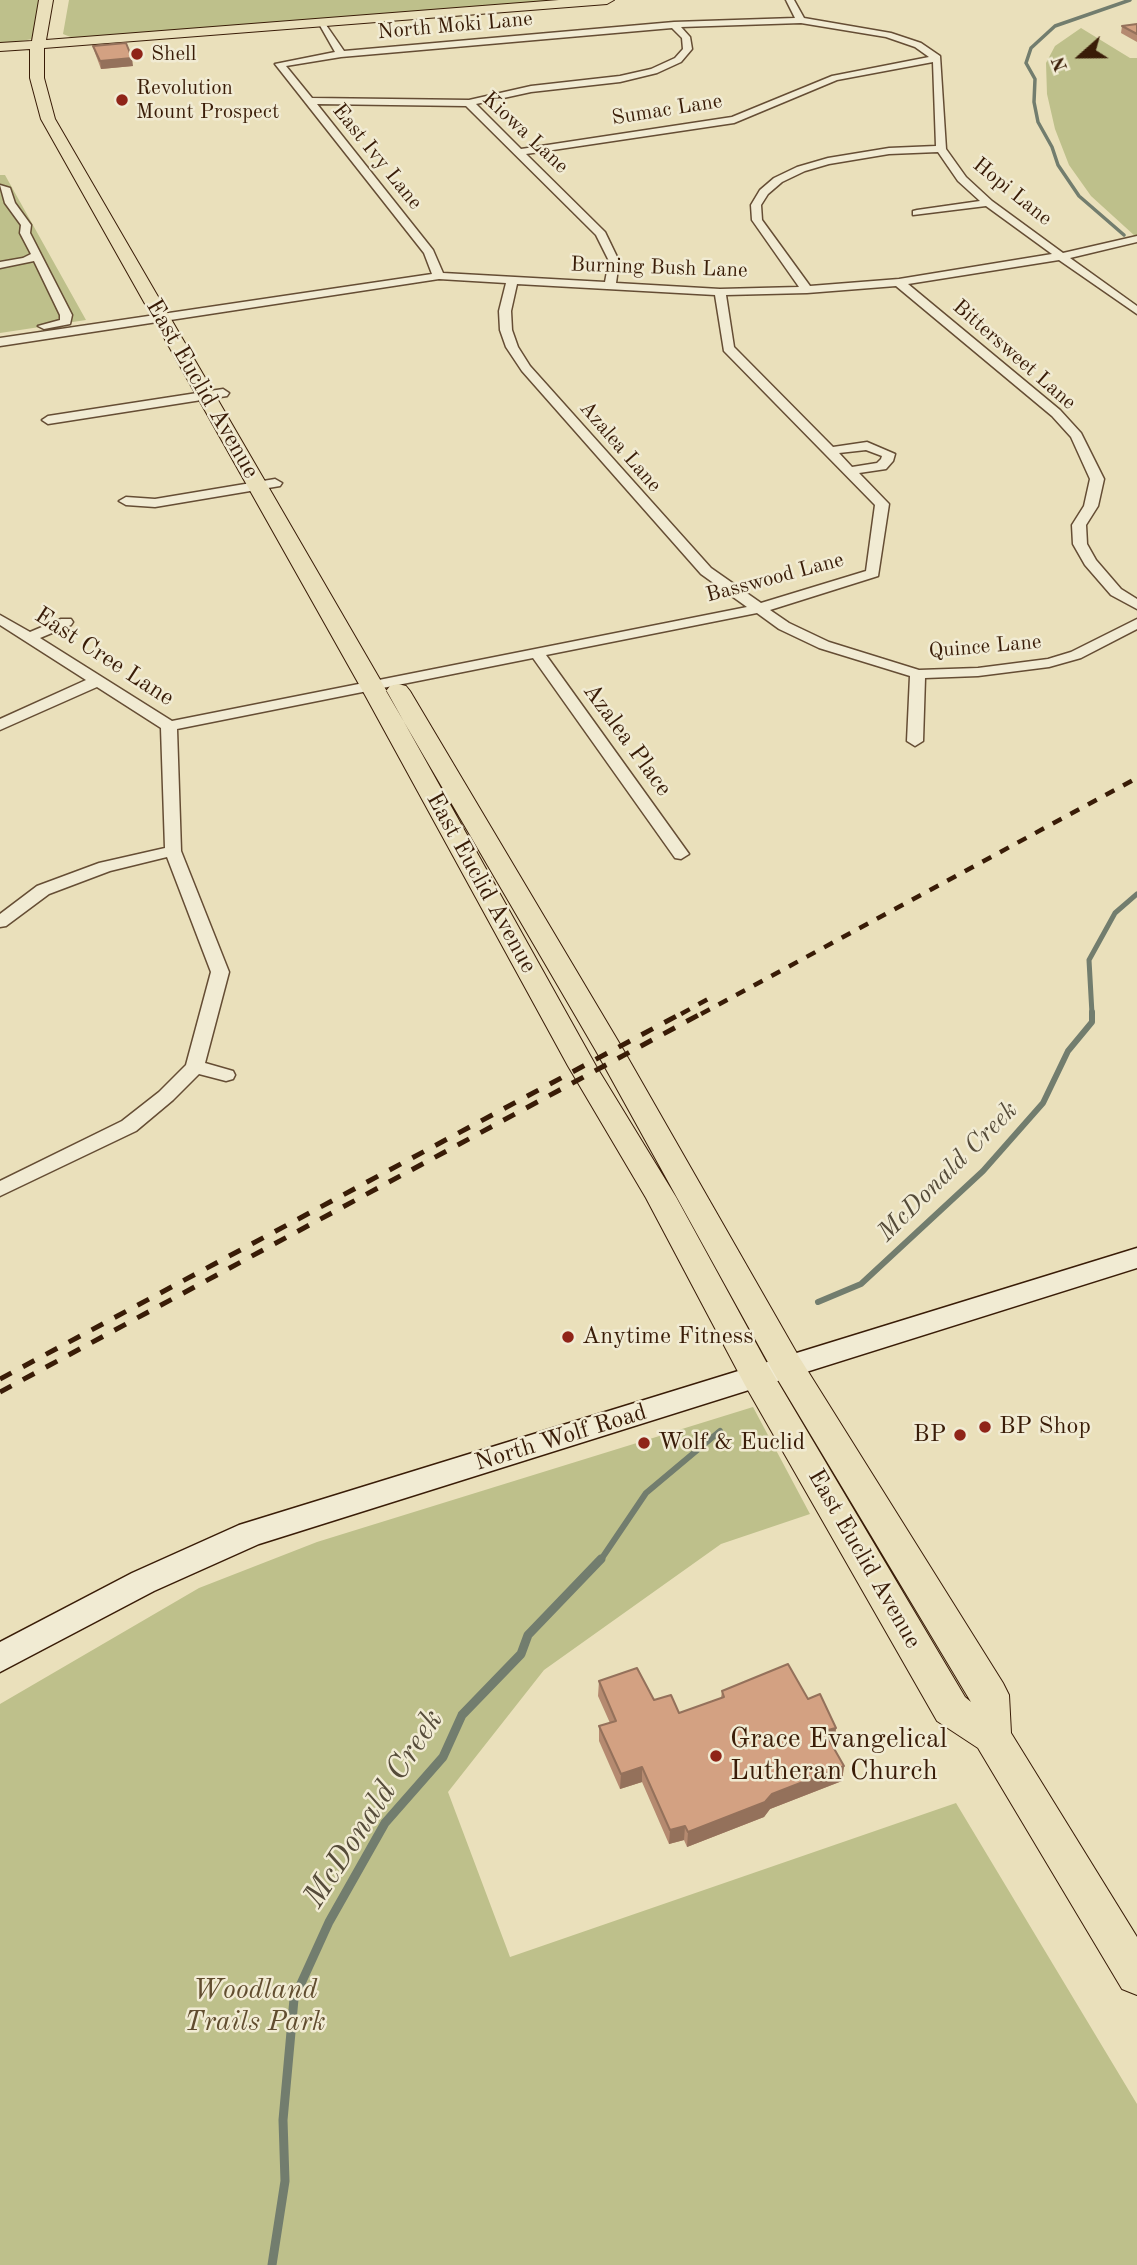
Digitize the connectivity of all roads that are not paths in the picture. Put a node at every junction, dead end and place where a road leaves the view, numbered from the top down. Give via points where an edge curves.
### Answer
1 (46, 0) edge
2 (607, 0) edge
3 (790, 0) edge
4 (801, 20) junction
5 (321, 24) junction
6 (60, 25) dead end
7 (674, 25) junction
8 (47, 46) junction
9 (0, 47) edge
10 (0, 52) edge
11 (341, 54) junction
12 (937, 58) junction
13 (280, 64) joint
14 (307, 101) junction
15 (469, 103) junction
16 (941, 149) junction
17 (521, 152) junction
18 (0, 187) edge
19 (988, 203) junction
20 (917, 213) dead end
21 (1137, 239) edge
22 (37, 255) junction
23 (1063, 256) junction
24 (0, 265) edge
25 (439, 276) junction
26 (512, 281) junction
27 (898, 282) junction
28 (610, 285) junction
29 (807, 290) junction
30 (720, 292) junction
31 (1137, 311) edge
32 (170, 317) junction
33 (0, 332) edge
34 (0, 342) edge
35 (215, 394) junction
36 (48, 419) dead end
37 (829, 451) junction
38 (850, 471) junction
39 (266, 484) junction
40 (126, 501) dead end
41 (1137, 605) edge
42 (758, 609) junction
43 (0, 619) edge
44 (66, 622) dead end
45 (1137, 624) edge
46 (29, 637) junction
47 (537, 653) junction
48 (918, 674) junction
49 (95, 682) junction
50 (382, 683) junction
51 (0, 725) edge
52 (169, 726) junction
53 (915, 741) dead end
54 (173, 851) junction
55 (681, 853) dead end
56 (0, 922) edge
57 (195, 1067) junction
58 (226, 1075) dead end
59 (0, 1189) edge
60 (1137, 1258) edge
61 (772, 1371) junction
62 (0, 1658) edge
63 (1137, 1975) edge

1 - 8 main road, East Euclid Avenue
2 - 5 main road
3 - 4 street
4 - 7 street, North Moki Lane
4 - 12 street via 888,35 918,45
5 - 8 main road
5 - 11 street
6 - 8 main road, East Euclid Avenue
7 - 11 street, North Moki Lane
7 - 15 street via 686,37 688,49 678,60 654,71
8 - 9 main road
8 - 10 main road
8 - 32 main road, East Euclid Avenue via 37,78 48,119
11 - 13 street, North Moki Lane
12 - 16 street, Hopi Lane
12 - 17 street, Sumac Lane via 835,78 734,120
13 - 14 street, East Ivy Lane
14 - 15 street, Kiowa Lane
14 - 25 street, East Ivy Lane via 429,252
15 - 17 street, Kiowa Lane
16 - 19 street, Hopi Lane
16 - 29 street via 870,153 828,161 790,174 764,192 756,205 757,220
17 - 28 street, Kiowa Lane via 601,234 614,261
18 - 22 street via 26,225 25,233
19 - 20 street
19 - 23 street, Hopi Lane
21 - 23 street, Burning Bush Lane
22 - 24 street
22 - 33 street via 66,322
23 - 27 street, Burning Bush Lane
23 - 31 street, Hopi Lane
25 - 26 street, Burning Bush Lane
25 - 32 street, Burning Bush Lane
26 - 28 street, Burning Bush Lane
26 - 42 street, Azalea Lane via 506,330 526,368 706,571
27 - 29 street, Burning Bush Lane
27 - 41 street, Bittersweet Lane via 1056,412 1077,436 1097,479 1091,506 1079,525 1080,544 1116,592
28 - 30 street, Burning Bush Lane
29 - 30 street, Burning Bush Lane
30 - 37 street, Basswood Lane via 728,348
32 - 34 street, Burning Bush Lane
32 - 35 main road, East Euclid Avenue
35 - 36 street
35 - 39 main road, East Euclid Avenue
37 - 38 street, Basswood Lane
37 - 38 street via 867,446 889,454 881,466
38 - 42 street, Basswood Lane via 882,504 873,573
39 - 40 street via 155,503
39 - 50 main road, East Euclid Avenue
42 - 47 street, Basswood Lane
42 - 48 street, Quince Lane via 824,645
43 - 46 street, East Cree Lane
44 - 46 street
45 - 48 street, Quince Lane via 1076,655 1049,663
46 - 49 street, East Cree Lane
47 - 50 street, Basswood Lane
47 - 55 street, Azalea Place
48 - 53 street
49 - 51 street
49 - 52 street, East Cree Lane
50 - 52 street, Basswood Lane
50 - 61 main road, East Euclid Avenue via 582,1066
52 - 54 street, East Cree Lane
54 - 56 street via 105,867 43,890
54 - 57 street, East Cree Lane via 220,972
57 - 58 street
57 - 59 street via 129,1126
60 - 61 main road, North Wolf Road
61 - 62 main road, North Wolf Road via 250,1534 143,1582
61 - 63 main road, East Euclid Avenue via 870,1504 990,1695 992,1736

